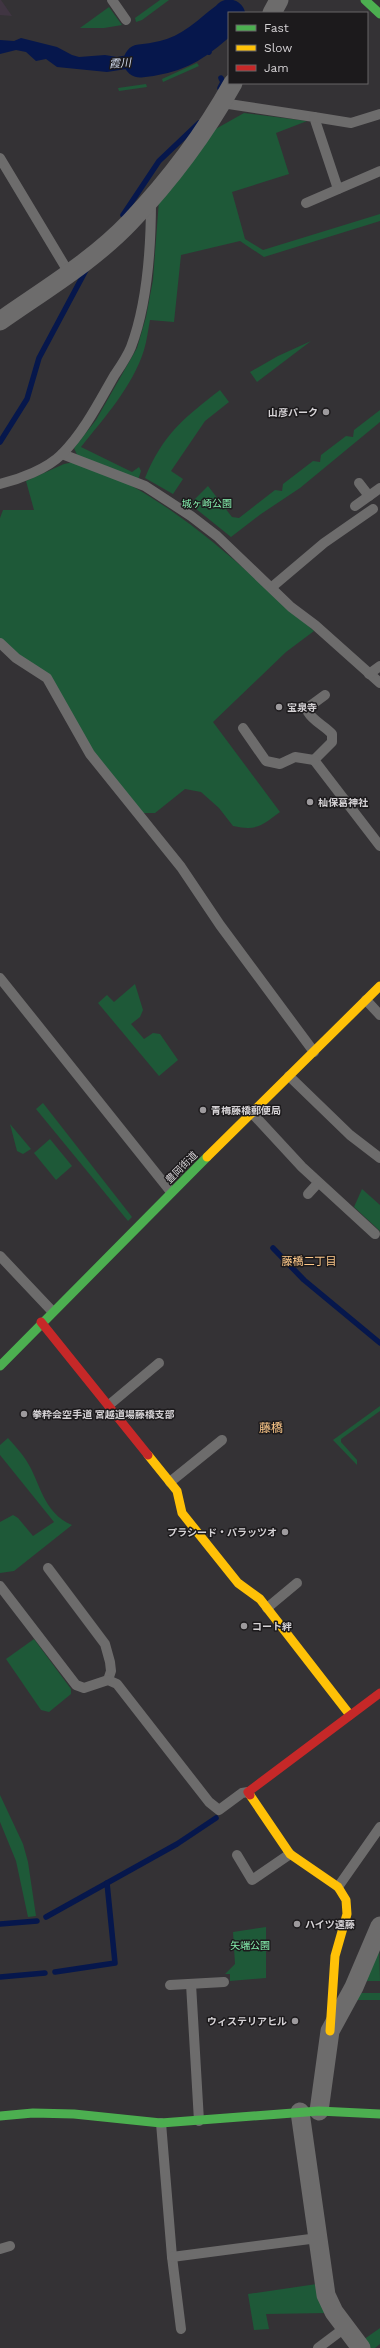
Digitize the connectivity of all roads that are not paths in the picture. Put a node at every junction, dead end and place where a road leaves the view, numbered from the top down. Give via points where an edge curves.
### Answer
1 (112, 0) edge
2 (279, 0) edge
3 (365, 0) edge
4 (273, 12) edge
5 (380, 14) edge
6 (126, 20) dead end
7 (232, 84) edge
8 (222, 103) junction
9 (380, 114) edge
10 (314, 117) junction
11 (0, 158) edge
12 (380, 171) edge
13 (338, 189) junction
14 (151, 198) junction
15 (306, 203) dead end
16 (69, 273) junction
17 (0, 321) edge
18 (62, 454) junction
19 (359, 483) dead end
20 (0, 484) edge
21 (380, 488) edge
22 (369, 496) junction
23 (355, 506) dead end
24 (373, 509) dead end
25 (272, 587) junction
26 (0, 643) edge
27 (380, 666) edge
28 (369, 674) junction
29 (380, 683) edge
30 (324, 695) dead end
31 (243, 728) dead end
32 (314, 760) junction
33 (380, 846) edge
34 (0, 978) edge
35 (380, 986) edge
36 (366, 1000) junction
37 (380, 1015) edge
38 (314, 1052) junction
39 (289, 1076) junction
40 (252, 1113) junction
41 (380, 1158) edge
42 (318, 1183) junction
43 (172, 1192) junction
44 (308, 1194) dead end
45 (375, 1234) dead end
46 (0, 1256) edge
47 (52, 1311) junction
48 (41, 1322) junction
49 (159, 1364) dead end
50 (0, 1366) edge
51 (109, 1405) junction
52 (222, 1440) dead end
53 (170, 1482) junction
54 (48, 1568) dead end
55 (297, 1583) dead end
56 (0, 1586) edge
57 (267, 1608) junction
58 (108, 1680) junction
59 (380, 1693) edge
60 (350, 1715) junction
61 (248, 1792) junction
62 (380, 1827) edge
63 (290, 1854) junction
64 (237, 1855) dead end
65 (338, 1887) junction
66 (380, 1926) edge
67 (224, 1982) dead end
68 (191, 1984) junction
69 (170, 1985) dead end
70 (330, 2031) junction
71 (319, 2111) junction
72 (300, 2112) junction
73 (380, 2114) edge
74 (0, 2116) edge
75 (199, 2121) junction
76 (161, 2123) junction
77 (318, 2238) junction
78 (172, 2257) junction
79 (346, 2328) junction
80 (181, 2329) dead end
81 (318, 2348) edge
82 (361, 2348) edge

1 - 6 lane
2 - 4 street
3 - 5 street
7 - 8 street
8 - 10 lane
8 - 14 street via 207,129
9 - 10 lane via 351,123
10 - 13 lane
11 - 16 lane
12 - 13 lane
13 - 15 lane
14 - 16 street via 130,222
14 - 18 lane via 151,231 145,283 131,348 91,417
16 - 17 street
18 - 20 lane via 43,467
18 - 25 lane via 159,494 208,528
19 - 22 lane
21 - 22 lane
22 - 23 lane
24 - 25 lane via 324,543
25 - 28 lane
26 - 38 lane via 16,658 47,678 90,754 181,867 220,925
27 - 28 lane
28 - 29 lane
30 - 32 lane via 310,706 308,712 311,718 324,725 332,734 332,742
31 - 32 lane via 266,761 280,764 295,757
32 - 33 lane
34 - 43 lane
35 - 36 street, 豊岡街道
36 - 37 lane
36 - 38 street, 豊岡街道
38 - 39 street, 豊岡街道
39 - 40 street, 豊岡街道
39 - 41 lane via 350,1135
40 - 42 lane
40 - 43 street, 豊岡街道
42 - 44 lane
42 - 45 lane
43 - 47 street, 豊岡街道
46 - 47 lane
47 - 48 street, 豊岡街道
48 - 50 street, 豊岡街道
48 - 51 street
49 - 51 lane
51 - 53 street
52 - 53 lane
53 - 57 street via 180,1498 182,1513 238,1582 260,1599
54 - 58 lane via 105,1644 111,1671
55 - 57 lane
56 - 58 lane via 76,1685 84,1688
57 - 60 street
58 - 61 lane via 117,1684 219,1810 242,1793
59 - 60 street
60 - 61 street
61 - 63 street
62 - 65 lane
63 - 64 lane via 252,1880
63 - 65 street
65 - 70 street via 343,1893 347,1907 335,1956
66 - 70 street via 354,1987
67 - 68 lane
68 - 69 lane
68 - 75 lane
70 - 71 street
71 - 72 street
71 - 73 street
72 - 75 street
72 - 77 street
74 - 76 street via 33,2113 74,2114
75 - 76 street
76 - 78 lane
77 - 78 lane
77 - 79 street via 326,2295
78 - 80 lane
79 - 81 lane
79 - 82 street

